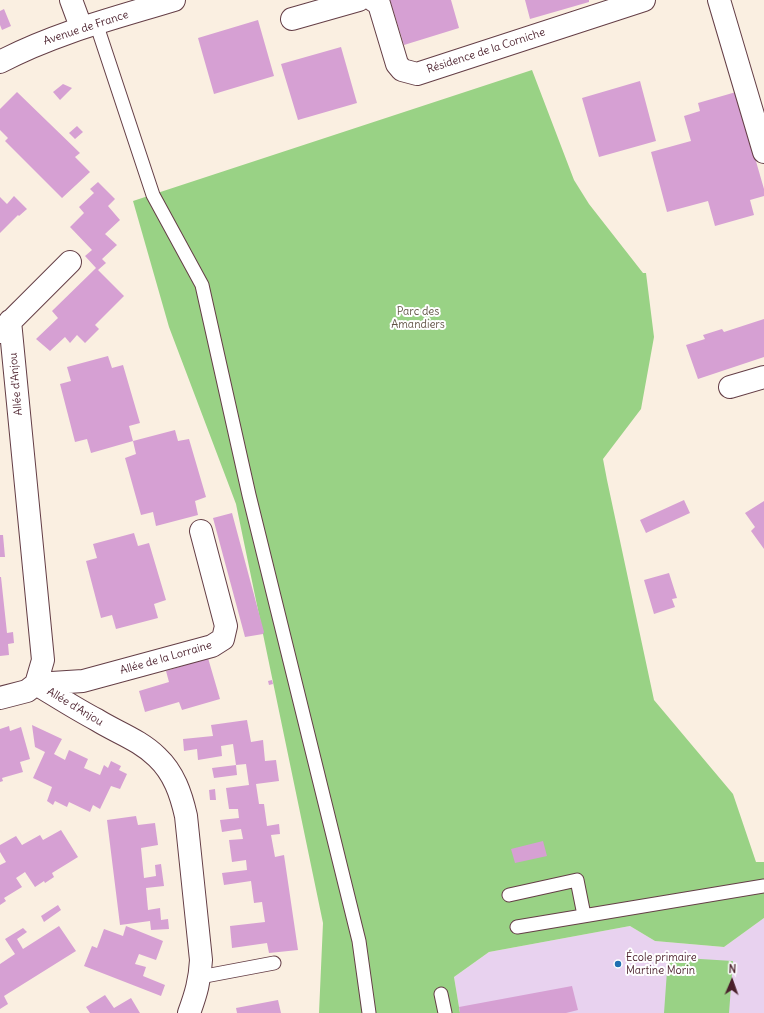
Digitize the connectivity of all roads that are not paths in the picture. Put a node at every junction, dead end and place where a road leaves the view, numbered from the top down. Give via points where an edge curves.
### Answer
1 (71, 0) edge
2 (359, 0) edge
3 (373, 0) edge
4 (644, 0) edge
5 (720, 0) edge
6 (169, 1) edge
7 (292, 19) dead end
8 (89, 25) junction
9 (0, 62) edge
10 (764, 152) edge
11 (70, 262) dead end
12 (5, 327) edge
13 (764, 377) edge
14 (730, 387) dead end
15 (201, 532) dead end
16 (36, 684) junction
17 (0, 698) edge
18 (764, 886) edge
19 (509, 895) dead end
20 (584, 915) junction
21 (517, 927) dead end
22 (274, 963) dead end
23 (200, 976) junction
24 (441, 994) dead end
25 (189, 1013) edge
26 (370, 1013) edge
27 (445, 1013) edge

1 - 8 street
2 - 7 street
3 - 4 street, Résidence de la Corniche via 379,4 397,64 402,70 417,74
5 - 10 street
6 - 8 street, Avenue de France
8 - 9 street, Avenue de France via 25,48
8 - 26 lane via 153,195 202,285 249,495 359,941
11 - 12 street, Allée d'Anjou
12 - 16 street, Allée d'Anjou via 44,660
13 - 14 street
15 - 16 street, Allée de la Lorraine via 226,626 223,639 212,646 83,681
16 - 17 street, Allée de la Lorraine via 27,690
16 - 23 street, Allée d'Anjou via 142,745 157,757 171,776 180,793 186,816 201,960
18 - 20 lane
19 - 20 lane via 577,880
20 - 21 lane
22 - 23 lane
23 - 25 street, Allée d'Anjou
24 - 27 lane

